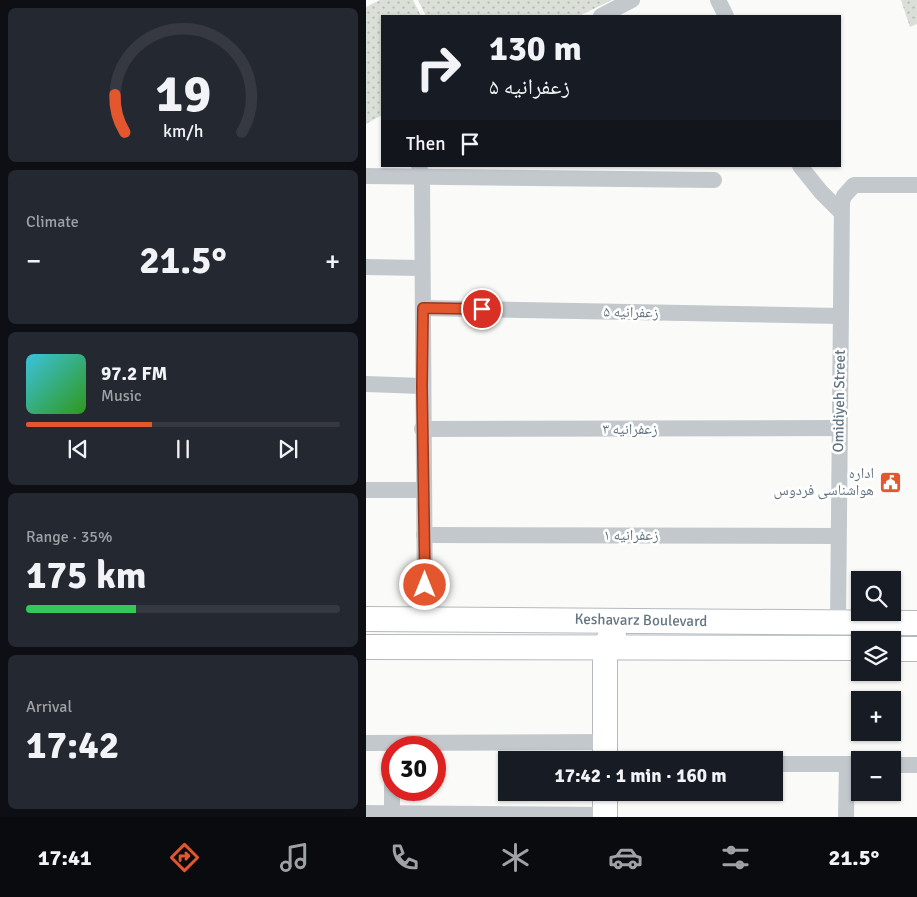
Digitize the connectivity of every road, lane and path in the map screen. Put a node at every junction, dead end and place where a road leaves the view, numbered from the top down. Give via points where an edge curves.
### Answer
1 (632, 0) edge
2 (718, 0) edge
3 (602, 15) edge
4 (726, 15) edge
5 (801, 167) edge
6 (420, 172) edge
7 (366, 176) edge
8 (714, 180) dead end
9 (917, 185) edge
10 (841, 212) junction
11 (366, 267) edge
12 (421, 268) junction
13 (423, 308) junction
14 (840, 316) junction
15 (366, 384) edge
16 (422, 386) junction
17 (838, 428) junction
18 (422, 429) junction
19 (366, 490) edge
20 (424, 490) junction
21 (424, 535) junction
22 (838, 536) junction
23 (366, 618) edge
24 (425, 619) junction
25 (706, 621) junction
26 (838, 622) junction
27 (917, 623) edge
28 (366, 633) edge
29 (366, 647) edge
30 (605, 648) junction
31 (851, 648) edge
32 (901, 648) edge
33 (917, 649) edge
34 (366, 743) edge
35 (381, 744) edge
36 (446, 747) edge
37 (605, 751) edge
38 (783, 764) edge
39 (851, 764) edge
40 (901, 765) edge
41 (917, 765) edge
42 (851, 779) edge
43 (392, 801) edge
44 (605, 808) edge
45 (366, 813) edge
46 (392, 815) edge
47 (846, 817) edge

1 - 3 street
2 - 4 street
5 - 10 street
6 - 7 street
6 - 8 street
6 - 12 street
9 - 10 street, Omidiyeh Street via 854,185 844,196
10 - 14 street, Omidiyeh Street
11 - 12 street
12 - 13 street
13 - 14 street, زعفرانیه ۵
13 - 16 street
14 - 17 street, Omidiyeh Street
15 - 16 street
16 - 18 street
17 - 18 street, زعفرانیه ۳
17 - 22 street, Omidiyeh Street
18 - 20 street
19 - 20 street
20 - 21 street
21 - 22 street, زعفرانیه ۱
21 - 24 street
22 - 26 street, Omidiyeh Street
23 - 24 street, Keshavarz Boulevard
24 - 25 street, Keshavarz Boulevard
24 - 28 street via 401,630
25 - 26 street, Keshavarz Boulevard
25 - 30 street via 688,626 624,632 613,635
26 - 27 street, Keshavarz Boulevard
29 - 30 street, Keshavarz Boulevard
30 - 31 street, Keshavarz Boulevard
30 - 37 street
32 - 33 street
34 - 35 street
36 - 37 street
38 - 39 street
40 - 41 street
42 - 47 street
43 - 46 street
44 - 46 street
45 - 46 street

